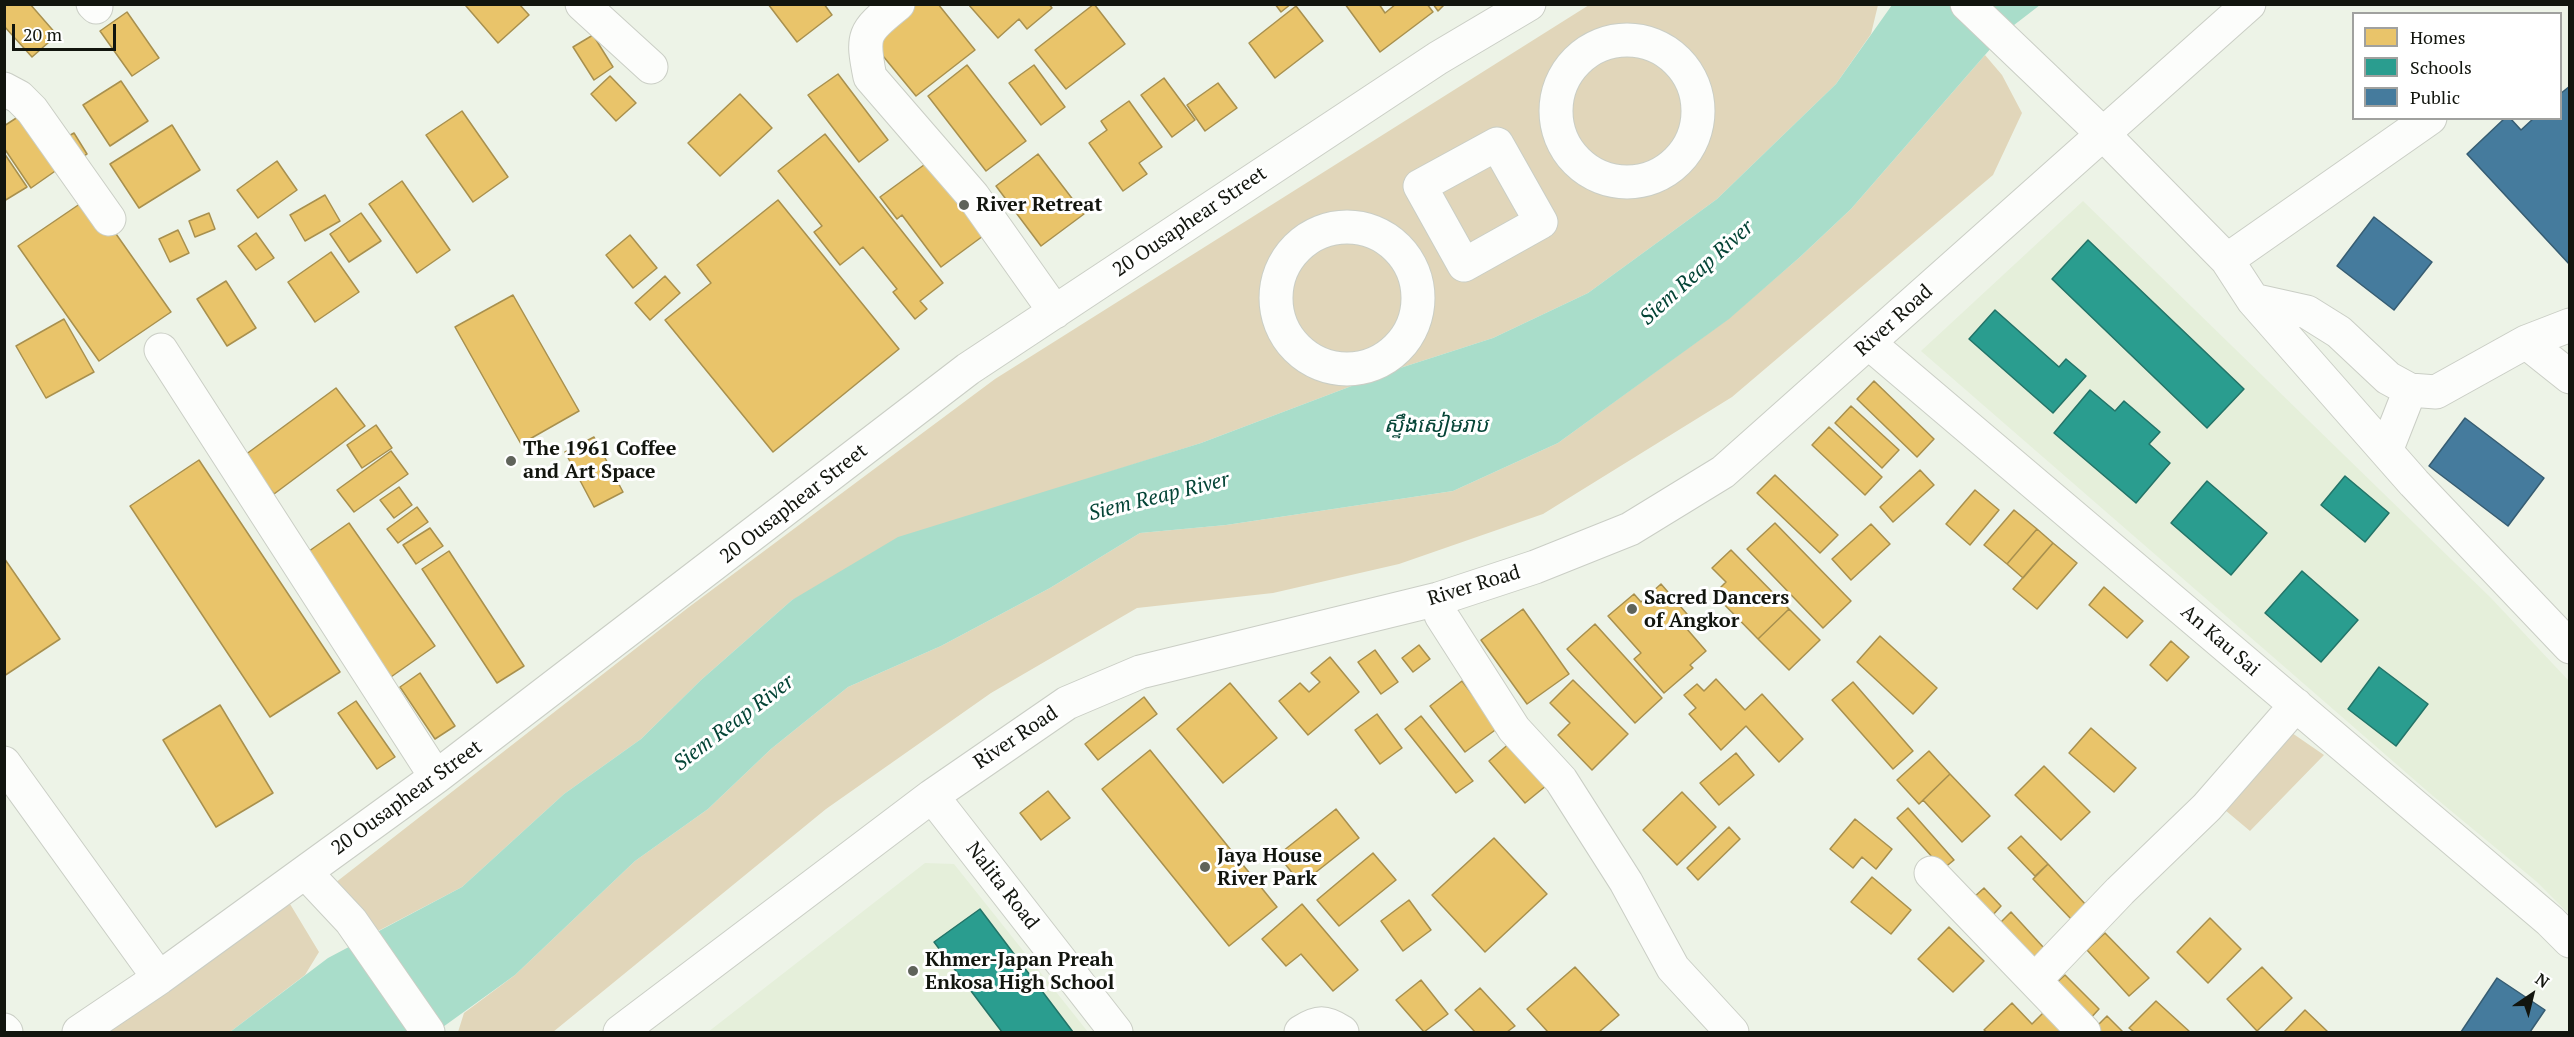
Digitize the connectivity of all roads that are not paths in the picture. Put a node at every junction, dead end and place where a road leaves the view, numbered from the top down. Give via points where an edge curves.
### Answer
1 (582, 4) edge
2 (898, 4) edge
3 (1528, 4) edge
4 (1967, 4) edge
5 (2249, 4) edge
6 (651, 67) dead end
7 (4, 89) edge
8 (2427, 120) edge
9 (2104, 135) junction
10 (1660, 174) joint
11 (110, 219) dead end
12 (2227, 260) junction
13 (2253, 300) junction
14 (1055, 312) junction
15 (2570, 326) edge
16 (2526, 342) junction
17 (1870, 344) junction
18 (161, 350) dead end
19 (1380, 360) joint
20 (2570, 377) edge
21 (2410, 390) junction
22 (2386, 451) junction
23 (1438, 599) junction
24 (2570, 647) edge
25 (2296, 705) junction
26 (4, 763) edge
27 (436, 777) junction
28 (932, 796) junction
29 (306, 873) junction
30 (1931, 873) dead end
31 (2570, 941) edge
32 (159, 978) junction
33 (2035, 980) junction
34 (79, 1032) edge
35 (429, 1032) edge
36 (620, 1032) edge
37 (1116, 1032) edge
38 (1300, 1032) edge
39 (1342, 1032) edge
40 (1732, 1032) edge
41 (2084, 1032) edge

1 - 6 street
2 - 14 street via 872,26 866,37 870,77 973,196
3 - 14 street, 20 Ousaphear Street via 1438,58
4 - 9 street
5 - 9 street, River Road
7 - 11 street via 19,96 32,110
8 - 12 street
9 - 12 street
9 - 17 street, River Road
10 - 10 street via 1676,164 1695,132 1698,114 1690,78 1672,57 1648,44 1630,40 1594,49 1567,73 1559,90 1557,118 1564,145 1575,160 1606,179 1624,183
12 - 13 street
13 - 21 street via 2307,312 2339,332 2388,378
13 - 22 street
14 - 27 street, 20 Ousaphear Street via 968,369
15 - 16 street
16 - 20 street
16 - 21 street via 2436,392
17 - 23 street, River Road via 1723,472 1630,529 1535,567
17 - 25 street, An Kau Sai
18 - 27 street
19 - 19 street via 1407,336 1414,319 1418,301 1409,265 1399,250 1367,230 1349,227 1314,235 1298,245 1279,277 1277,313 1284,330 1309,358 1326,365 1363,367
21 - 22 street
22 - 24 street
23 - 28 street, River Road via 1140,672 1067,703
23 - 40 street via 1440,615 1514,729 1561,780 1626,882 1673,968
25 - 31 street, An Kau Sai
25 - 33 street via 2207,807
26 - 32 street
27 - 29 street, 20 Ousaphear Street
28 - 36 street, River Road
28 - 37 street, Nalita Road
29 - 32 street, 20 Ousaphear Street
29 - 35 street via 351,921
30 - 33 street
32 - 34 street, 20 Ousaphear Street
33 - 41 street
38 - 39 street via 1313,1024 1329,1024

